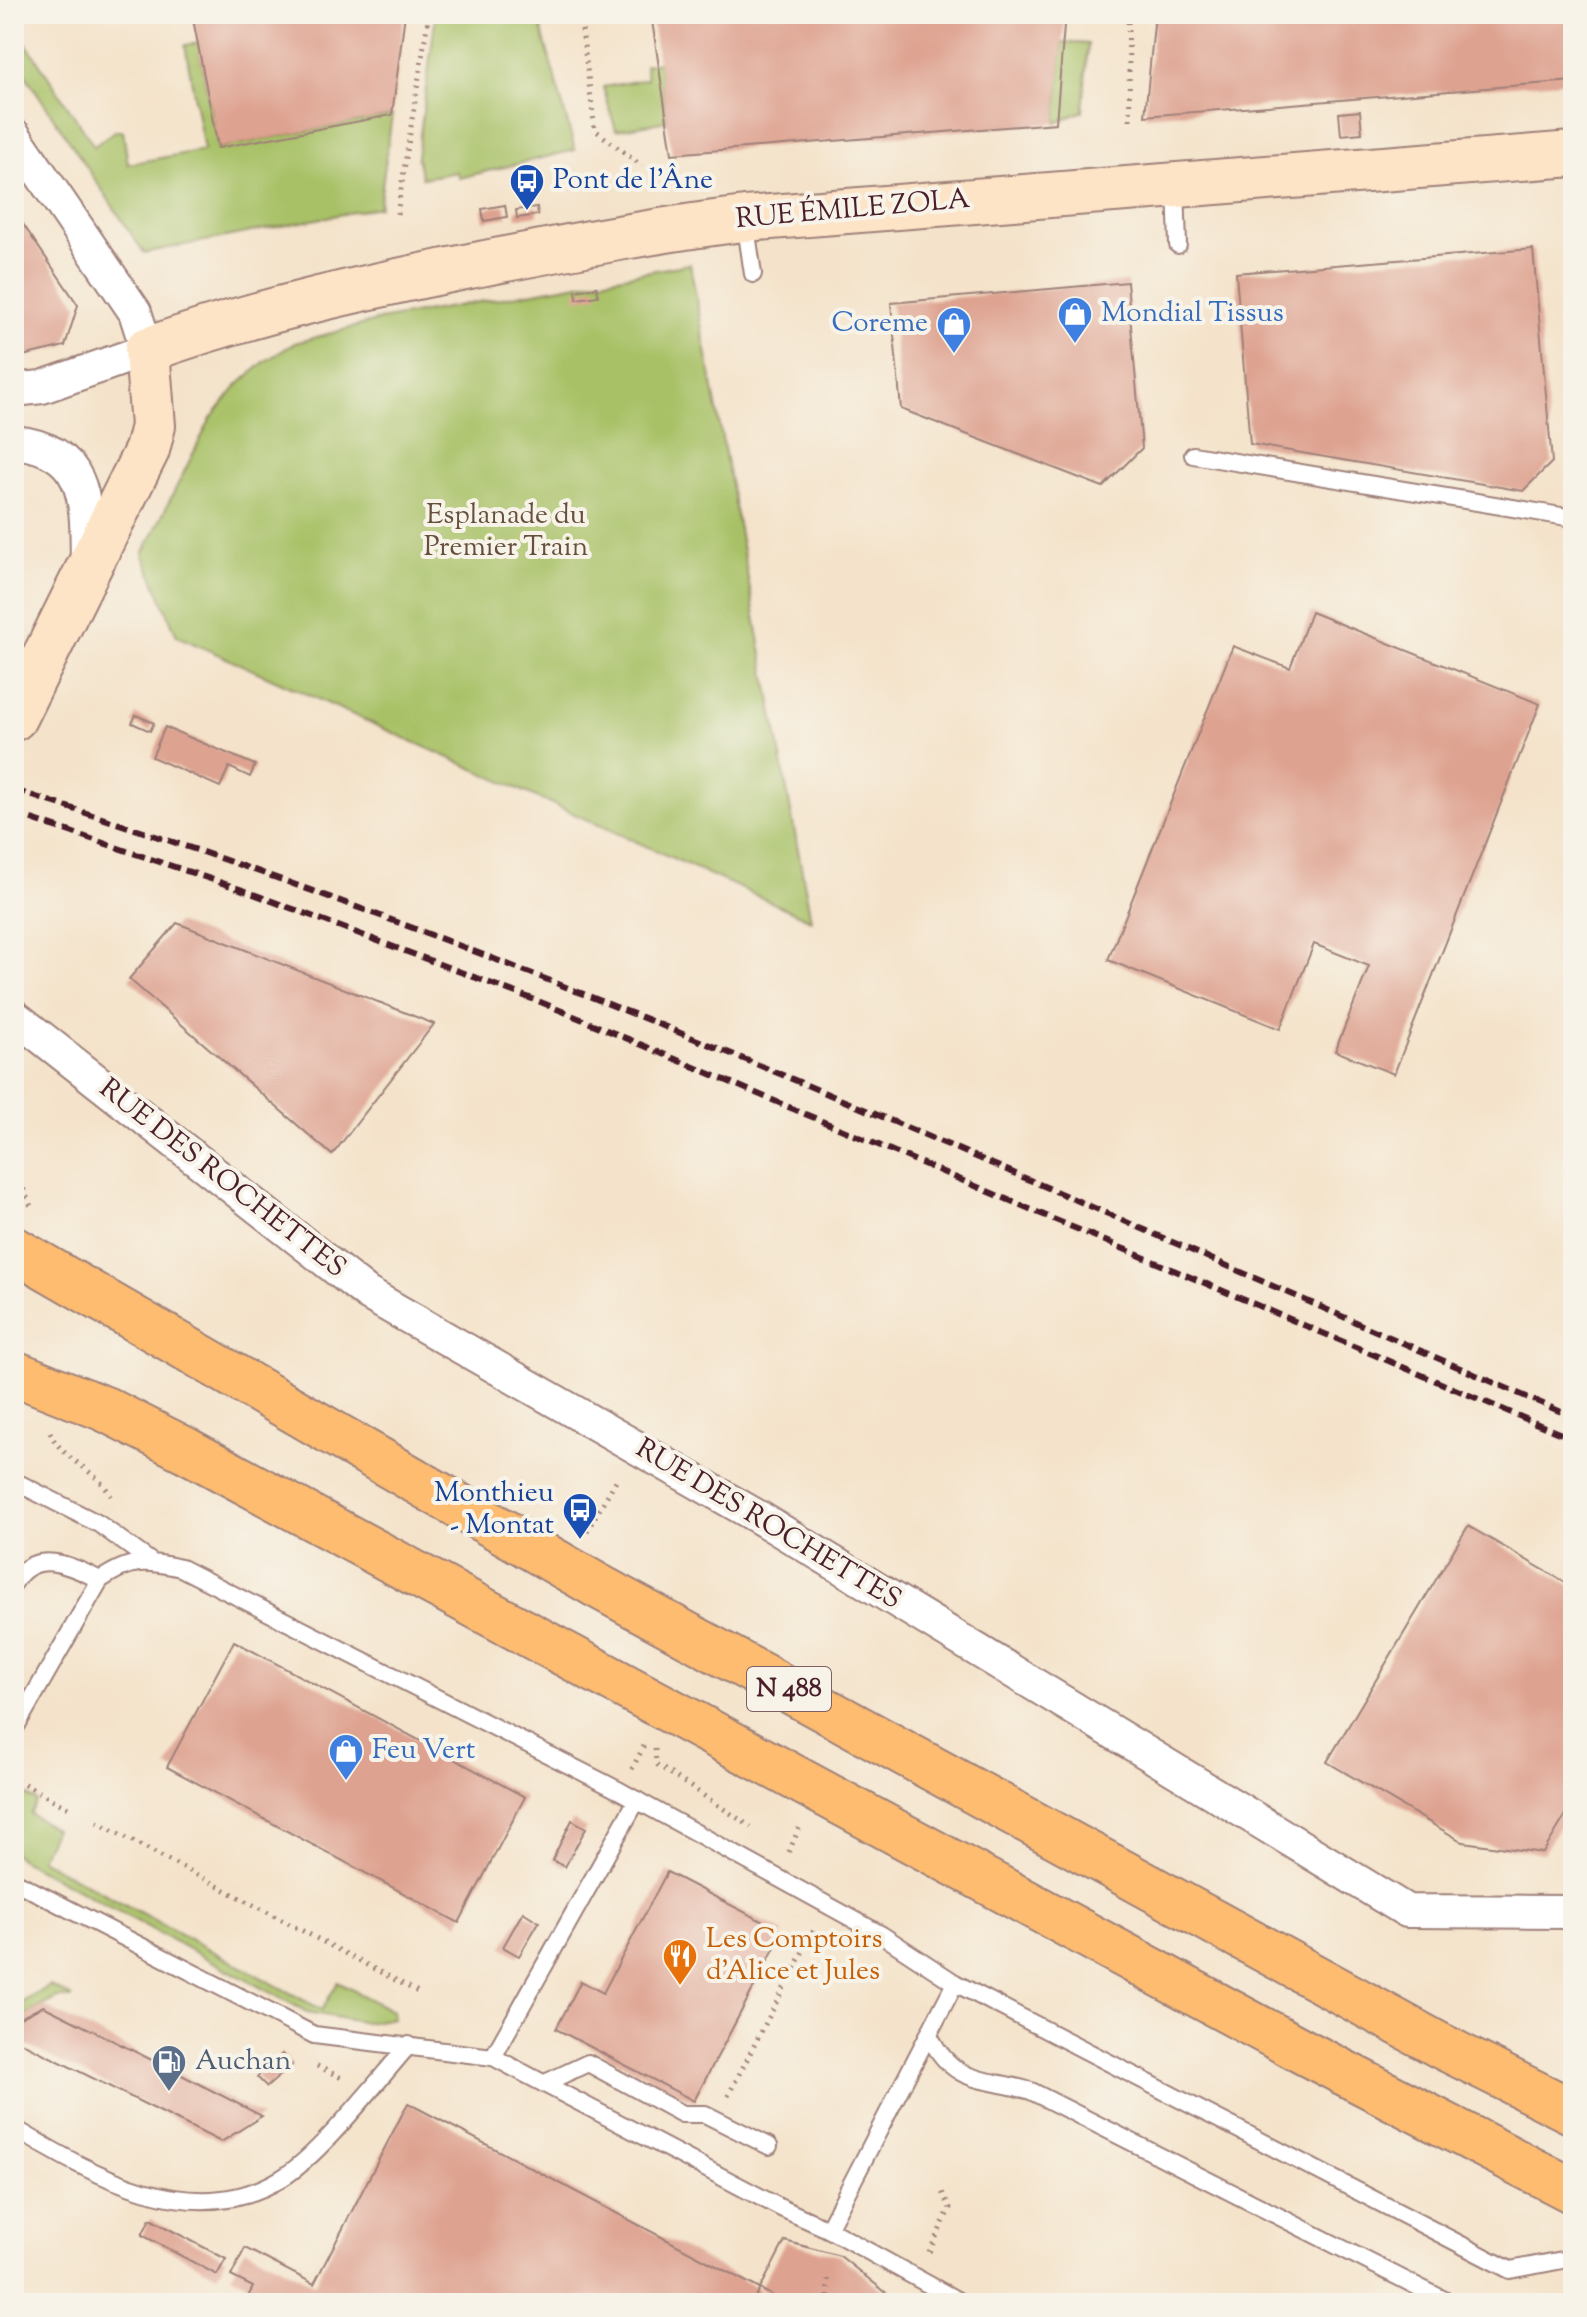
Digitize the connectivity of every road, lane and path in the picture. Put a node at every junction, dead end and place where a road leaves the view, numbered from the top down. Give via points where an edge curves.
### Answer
1 (429, 14) edge
2 (580, 14) edge
3 (1128, 14) edge
4 (1130, 123) dead end
5 (14, 135) edge
6 (1573, 154) edge
7 (642, 166) dead end
8 (1176, 185) junction
9 (397, 214) dead end
10 (745, 219) junction
11 (1178, 245) dead end
12 (753, 274) dead end
13 (147, 350) junction
14 (14, 390) edge
15 (14, 442) edge
16 (1193, 455) dead end
17 (100, 512) junction
18 (1573, 518) edge
19 (14, 718) edge
20 (14, 1016) edge
21 (14, 1249) edge
22 (14, 1373) edge
23 (47, 1424) dead end
24 (14, 1481) edge
25 (603, 1502) dead end
26 (584, 1535) dead end
27 (119, 1538) junction
28 (150, 1561) junction
29 (100, 1580) junction
30 (14, 1583) edge
31 (14, 1730) edge
32 (657, 1745) dead end
33 (17, 1780) dead end
34 (637, 1800) junction
35 (70, 1809) dead end
36 (97, 1822) dead end
37 (801, 1824) dead end
38 (763, 1834) dead end
39 (776, 1843) dead end
40 (789, 1852) junction
41 (802, 1860) dead end
42 (14, 1881) edge
43 (828, 1904) junction
44 (1573, 1912) edge
45 (955, 1983) junction
46 (418, 1992) dead end
47 (930, 2037) junction
48 (409, 2045) junction
49 (493, 2057) junction
50 (545, 2083) junction
51 (724, 2104) dead end
52 (1573, 2112) edge
53 (14, 2128) edge
54 (769, 2146) dead end
55 (1573, 2191) edge
56 (942, 2192) dead end
57 (828, 2229) junction
58 (1573, 2258) edge
59 (916, 2277) junction
60 (828, 2279) dead end
61 (828, 2303) edge
62 (962, 2303) edge
63 (1450, 2303) edge

1 - 9 path
2 - 7 path via 595,130
3 - 4 path
5 - 13 street via 135,312
6 - 8 main road, RUE ÉMILE ZOLA
8 - 10 main road, RUE ÉMILE ZOLA
8 - 11 lane
10 - 12 lane
10 - 13 main road, RUE ÉMILE ZOLA via 656,230 416,277 215,325
13 - 14 street via 42,387
13 - 17 main road via 151,438
15 - 17 street via 35,444 67,462
16 - 18 lane
17 - 19 main road via 87,575
20 - 44 street, RUE DES ROCHETTES via 368,1294 760,1518 1407,1911
21 - 52 main road, N 488 via 596,1585 1425,2037
22 - 55 main road, N 488 via 105,1409 186,1450
23 - 27 path via 61,1451 103,1483 115,1508
24 - 27 lane
25 - 26 path
27 - 28 lane
28 - 29 lane via 122,1565
28 - 34 lane via 210,1582
29 - 30 lane via 43,1561 31,1565
29 - 31 lane
32 - 38 path via 656,1764
33 - 35 path
34 - 43 lane
34 - 49 lane
36 - 46 path
37 - 40 path
39 - 40 path
40 - 41 path
42 - 48 lane via 314,2035
43 - 45 lane
43 - 51 path
45 - 47 lane
45 - 58 lane via 1510,2270
47 - 57 lane
47 - 63 lane via 941,2059 959,2074 1031,2091
48 - 49 lane
48 - 53 lane via 284,2177 242,2197 192,2202 153,2196
49 - 50 lane
50 - 54 lane via 588,2063 682,2114 705,2114
50 - 57 lane
56 - 59 path via 950,2208
57 - 59 lane
59 - 62 lane
60 - 61 path

